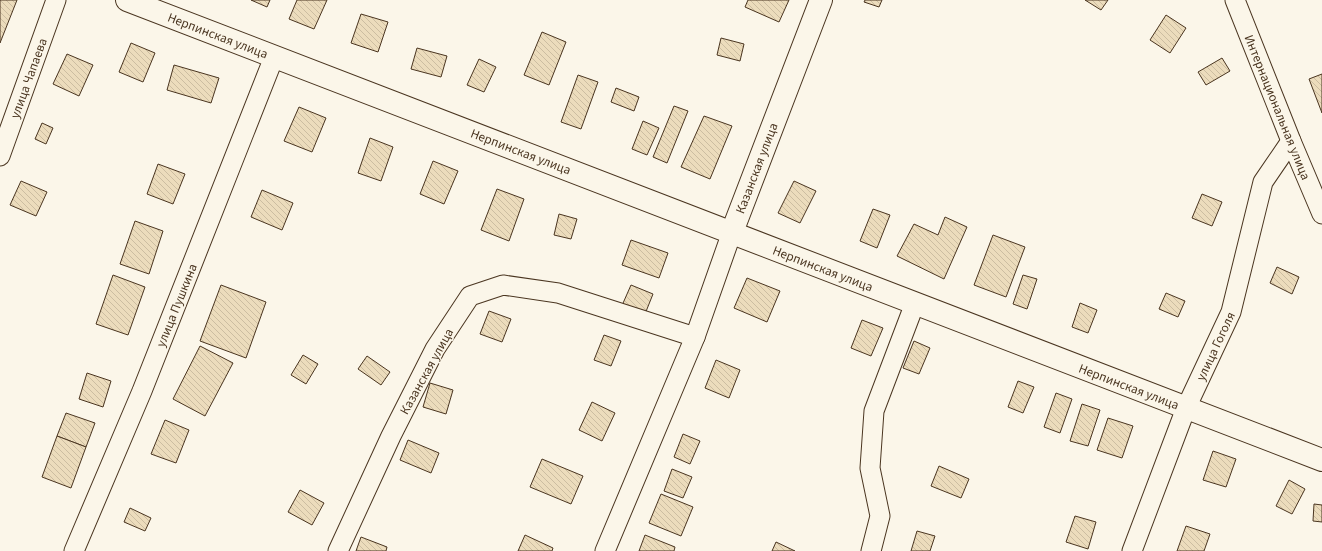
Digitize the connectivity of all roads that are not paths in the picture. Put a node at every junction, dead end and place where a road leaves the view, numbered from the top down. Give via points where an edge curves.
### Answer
1 (56, 0) edge
2 (127, 0) edge
3 (821, 0) edge
4 (1235, 0) edge
5 (274, 57) junction
6 (1291, 141) junction
7 (0, 156) edge
8 (1322, 214) edge
9 (732, 232) junction
10 (915, 303) junction
11 (695, 337) junction
12 (1186, 408) junction
13 (1322, 460) edge
14 (74, 551) edge
15 (338, 551) edge
16 (605, 551) edge
17 (872, 551) edge
18 (1132, 551) edge

1 - 7 street, улица Чапаева
2 - 5 main road, Нерпинская улица
3 - 9 main road, Казанская улица
4 - 6 street, Интернациональная улица
5 - 9 main road, Нерпинская улица
5 - 14 street, улица Пушкина via 142,391
6 - 8 street, Интернациональная улица
6 - 12 street, улица Гоголя via 1263,182 1231,312
9 - 10 main road, Нерпинская улица
9 - 11 street, Казанская улица
10 - 12 main road, Нерпинская улица
10 - 17 street via 874,411 870,468 880,516
11 - 15 street, Казанская улица via 558,293 503,285 470,296 435,348 390,436
11 - 16 street, Казанская улица
12 - 13 main road, Нерпинская улица
12 - 18 street, улица Гоголя

